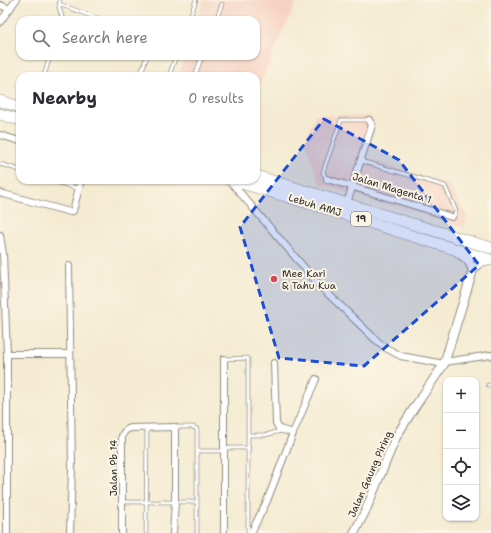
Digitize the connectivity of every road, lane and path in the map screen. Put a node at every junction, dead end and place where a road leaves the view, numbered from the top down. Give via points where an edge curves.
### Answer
1 (16, 0) edge
2 (196, 0) edge
3 (60, 2) edge
4 (222, 4) dead end
5 (0, 5) edge
6 (10, 9) junction
7 (62, 16) edge
8 (93, 16) edge
9 (190, 16) edge
10 (218, 16) edge
11 (0, 22) edge
12 (49, 60) edge
13 (146, 60) edge
14 (175, 60) edge
15 (201, 60) edge
16 (45, 72) edge
17 (141, 72) edge
18 (170, 72) edge
19 (196, 72) edge
20 (0, 101) edge
21 (16, 106) edge
22 (0, 114) edge
23 (16, 119) edge
24 (369, 120) joint
25 (0, 136) edge
26 (16, 140) edge
27 (361, 160) junction
28 (0, 164) edge
29 (16, 169) edge
30 (260, 177) edge
31 (327, 179) joint
32 (63, 184) edge
33 (80, 184) edge
34 (232, 184) edge
35 (242, 184) edge
36 (352, 187) junction
37 (79, 189) junction
38 (0, 193) edge
39 (347, 203) junction
40 (452, 216) joint
41 (0, 235) edge
42 (450, 248) junction
43 (491, 248) edge
44 (1, 254) edge
45 (491, 260) edge
46 (69, 266) dead end
47 (473, 270) junction
48 (3, 306) edge
49 (7, 354) junction
50 (70, 354) junction
51 (491, 355) edge
52 (224, 359) joint
53 (274, 363) dead end
54 (444, 363) junction
55 (316, 379) dead end
56 (174, 427) junction
57 (147, 428) junction
58 (283, 431) junction
59 (293, 433) junction
60 (249, 435) junction
61 (249, 448) junction
62 (224, 450) junction
63 (197, 451) junction
64 (123, 502) junction
65 (147, 502) junction
66 (175, 502) junction
67 (197, 502) junction
68 (7, 533) edge
69 (70, 533) edge
70 (122, 533) edge
71 (146, 533) edge
72 (173, 533) edge
73 (196, 533) edge
74 (224, 533) edge
75 (248, 533) edge
76 (251, 533) edge
77 (354, 533) edge

1 - 6 street
2 - 9 lane
3 - 7 lane
3 - 8 lane
4 - 10 lane
5 - 6 street
6 - 11 street
12 - 16 lane
13 - 17 lane
14 - 18 lane
15 - 19 lane
20 - 21 highway
22 - 23 highway
24 - 27 street via 372,125
24 - 31 lane via 341,120 323,173
25 - 26 street
27 - 36 street
27 - 40 lane via 445,186 456,211
28 - 29 lane
30 - 39 highway, Lebuh AMJ / 19
31 - 36 street, Jalan Magenta 1
32 - 37 lane
33 - 37 street
34 - 54 street via 320,286 376,340 401,356
35 - 42 highway, Lebuh AMJ / 19
36 - 39 street
36 - 40 street, Jalan Magenta 1
37 - 38 street via 70,212
39 - 43 highway, Lebuh AMJ / 19
41 - 44 street
42 - 45 highway, Lebuh AMJ / 19
42 - 47 street via 468,260
44 - 48 street
45 - 47 street via 481,262
46 - 50 street
47 - 54 street, Jalan Gaung Piring
48 - 49 street
49 - 50 street
49 - 68 street
50 - 69 street
51 - 54 street
52 - 60 lane via 248,358
52 - 62 street
53 - 58 street via 275,420
54 - 77 street, Jalan Gaung Piring via 396,437
55 - 59 street
56 - 57 street, Jalan Pb 14
56 - 63 lane via 197,429
56 - 66 street
57 - 64 street, Jalan Pb 14 via 128,428 122,436
57 - 65 lane
58 - 59 street
58 - 60 lane
59 - 76 street via 267,501
60 - 61 lane
61 - 62 lane
61 - 75 lane
62 - 63 lane
62 - 74 street
63 - 67 lane
64 - 65 lane
64 - 70 street, Jalan Pb 14
65 - 66 lane
65 - 71 lane
66 - 67 lane
66 - 72 street
67 - 73 lane

